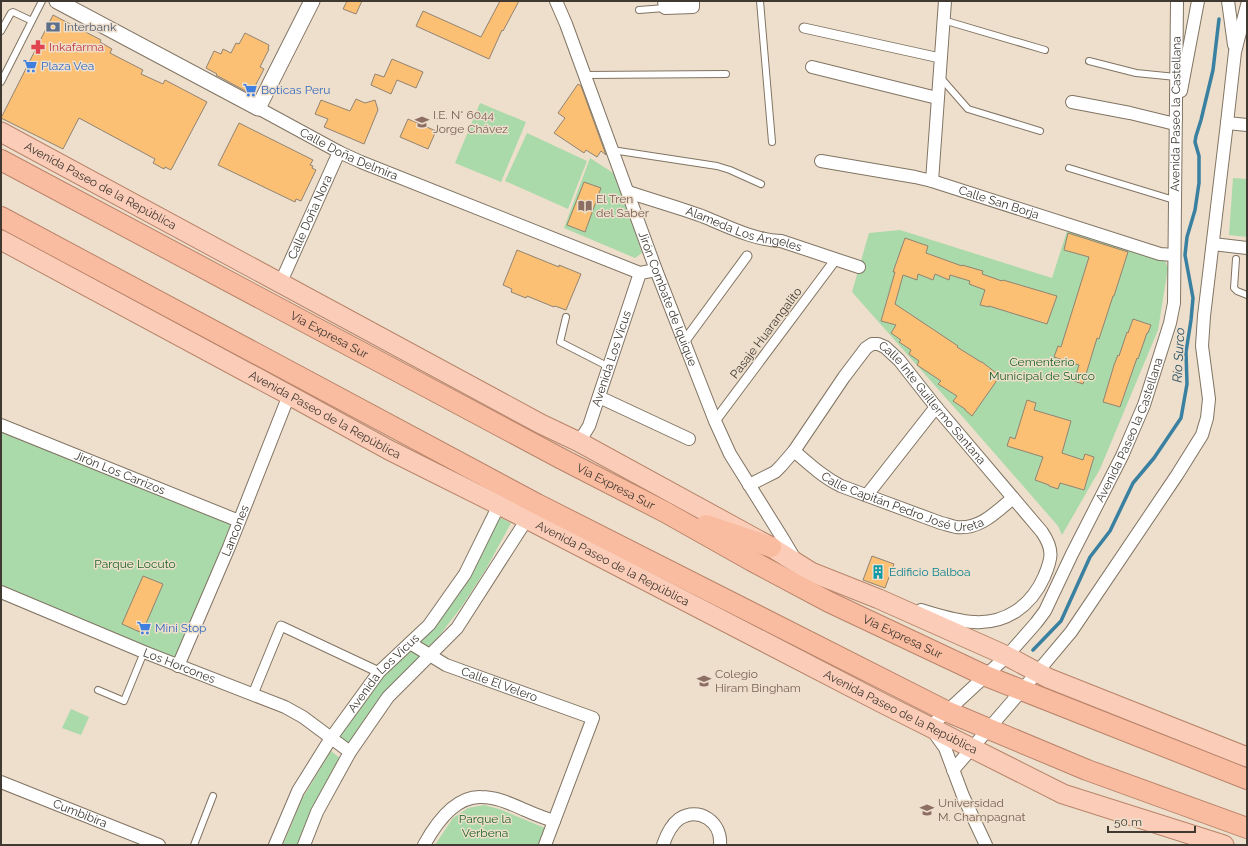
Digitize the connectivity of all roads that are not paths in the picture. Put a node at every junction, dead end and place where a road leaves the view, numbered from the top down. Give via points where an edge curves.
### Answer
1 (42, 1) edge
2 (57, 1) edge
3 (312, 1) edge
4 (556, 1) edge
5 (693, 1) edge
6 (760, 1) edge
7 (945, 1) edge
8 (1177, 1) edge
9 (1198, 1) edge
10 (1228, 1) edge
11 (665, 4) edge
12 (1247, 5) edge
13 (639, 10) dead end
14 (943, 20) junction
15 (32, 21) junction
16 (804, 28) dead end
17 (1, 31) edge
18 (1045, 50) dead end
19 (1235, 52) junction
20 (940, 58) junction
21 (1089, 61) dead end
22 (812, 67) dead end
23 (726, 74) dead end
24 (585, 76) junction
25 (939, 76) junction
26 (1176, 77) junction
27 (1, 82) edge
28 (937, 98) junction
29 (1072, 102) dead end
30 (258, 108) junction
31 (1228, 123) junction
32 (1175, 124) junction
33 (1247, 125) edge
34 (1040, 131) dead end
35 (1, 132) edge
36 (772, 142) dead end
37 (612, 150) junction
38 (339, 152) junction
39 (1, 160) edge
40 (821, 161) dead end
41 (1069, 168) dead end
42 (932, 181) junction
43 (761, 184) dead end
44 (628, 192) junction
45 (1174, 200) junction
46 (1, 217) edge
47 (6, 244) edge
48 (1213, 244) junction
49 (1247, 248) edge
50 (1174, 255) junction
51 (747, 256) dead end
52 (836, 259) junction
53 (1236, 259) dead end
54 (859, 267) dead end
55 (656, 270) junction
56 (640, 273) junction
57 (281, 282) junction
58 (1247, 295) edge
59 (566, 317) dead end
60 (684, 342) junction
61 (609, 367) junction
62 (289, 395) junction
63 (599, 398) junction
64 (936, 407) junction
65 (715, 421) junction
66 (1, 425) edge
67 (690, 439) dead end
68 (579, 442) junction
69 (794, 451) junction
70 (749, 485) junction
71 (867, 495) junction
72 (1014, 498) junction
73 (499, 505) junction
74 (665, 512) junction
75 (527, 519) junction
76 (239, 521) junction
77 (771, 547) junction
78 (796, 562) junction
79 (1, 592) edge
80 (879, 599) junction
81 (1004, 617) joint
82 (410, 643) junction
83 (144, 652) junction
84 (430, 655) junction
85 (1007, 656) junction
86 (178, 666) junction
87 (379, 672) junction
88 (1037, 672) junction
89 (986, 676) junction
90 (1023, 689) junction
91 (98, 690) dead end
92 (253, 694) junction
93 (946, 711) junction
94 (930, 727) junction
95 (988, 729) junction
96 (331, 738) junction
97 (972, 748) junction
98 (350, 752) junction
99 (1247, 757) edge
100 (953, 770) junction
101 (1247, 779) edge
102 (1, 782) edge
103 (213, 796) dead end
104 (554, 821) junction
105 (1247, 828) edge
106 (159, 845) edge
107 (194, 845) edge
108 (275, 845) edge
109 (304, 845) edge
110 (424, 845) edge
111 (546, 845) edge
112 (663, 845) edge
113 (720, 845) edge
114 (986, 845) edge
115 (1224, 845) edge

1 - 15 lane
2 - 30 street, Calle Doña Delmira
3 - 30 street
4 - 24 street, Jirón Combate de Iquique
5 - 11 street via 693,7
6 - 36 lane
7 - 14 street
8 - 26 street, Avenida Paseo la Castellana
9 - 32 street
10 - 19 street
11 - 13 lane
12 - 19 street
14 - 18 lane
14 - 20 street
15 - 17 lane via 13,12
15 - 27 lane
16 - 20 street
19 - 31 street
20 - 25 street
21 - 26 lane via 1136,73
22 - 28 street
23 - 24 lane
24 - 37 street, Jirón Combate de Iquique
25 - 28 street
25 - 34 lane via 968,109
26 - 32 street, Avenida Paseo la Castellana
28 - 42 street
29 - 32 street
30 - 38 street, Calle Doña Delmira
31 - 33 street
31 - 48 street
32 - 45 street, Avenida Paseo la Castellana
35 - 57 main road, Avenida Paseo de la República
37 - 43 lane via 716,166
37 - 44 street, Jirón Combate de Iquique
38 - 56 street, Calle Doña Delmira
38 - 57 street, Calle Doña Nora
39 - 74 highway, Via Expresa Sur
40 - 42 street, Calle San Borja
41 - 45 lane
42 - 50 street, Calle San Borja via 1160,254
44 - 52 street, Alameda Los Ángeles via 756,238 781,241
44 - 55 street, Jirón Combate de Iquique
45 - 50 street, Avenida Paseo la Castellana
46 - 93 highway via 537,504
47 - 62 main road, Avenida Paseo de la República
48 - 49 street
48 - 88 street via 1202,346 1209,399 1202,435 1084,613
50 - 85 street, Avenida Paseo la Castellana via 1174,303 1144,405 1122,456 1045,611
51 - 60 street
52 - 54 street, Alameda Los Ángeles
52 - 65 street, Pasaje Huarangalito
53 - 58 lane via 1234,288 1237,292
55 - 56 street
55 - 60 street, Jirón Combate de Iquique
56 - 61 street, Avenida Los Vicus
57 - 68 main road, Avenida Paseo de la República via 541,424
59 - 61 lane via 560,342
60 - 65 street, Jirón Combate de Iquique
61 - 63 street, Avenida Los Vicus
62 - 73 main road, Avenida Paseo de la República via 389,450
62 - 76 street, Lancones
63 - 67 street
63 - 68 street, Avenida Los Vicus via 589,426
64 - 69 street, Calle Inte Guillermo Santana via 892,352 885,346 872,344 844,377
64 - 71 street
64 - 72 street, Calle Inte Guillermo Santana
65 - 70 street, Jirón Combate de Iquique via 730,454
66 - 76 street, Jirón Los Carrizos
68 - 77 main road, Avenida Paseo de la República
69 - 70 street, Calle Inte Guillermo Santana via 775,472
69 - 71 street, Calle Capitán Pedro José Ureta via 831,481
70 - 78 street, Jirón Combate de Iquique
71 - 72 street, Calle Capitán Pedro José Ureta via 955,527 966,527 986,520
72 - 81 street, Calle Inte Guillermo Santana via 1048,541 1051,560 1028,603
73 - 75 main road, Avenida Paseo de la República
73 - 82 street, Avenida Los Vicus via 465,574 429,624
74 - 77 highway
74 - 89 highway, Via Expresa Sur via 829,602
75 - 84 street, Avenida Los Vicus via 457,628
75 - 94 main road, Avenida Paseo de la República
76 - 86 street, Lancones
77 - 78 main road, Avenida Paseo de la República
78 - 80 main road, Avenida Paseo de la República via 811,572
79 - 83 street, Los Horcones
80 - 81 street, Avenida Paseo de la República via 960,620 986,622
80 - 85 main road, Avenida Paseo de la República
82 - 84 street, Calle El Velero
82 - 87 street, Avenida Los Vicus
83 - 86 street, Los Horcones
83 - 91 lane via 124,701
84 - 98 street, Avenida Los Vicus via 388,697
84 - 104 street, Calle El Velero via 446,665 593,718
85 - 88 main road, Avenida Paseo de la República
85 - 89 street, Avenida Paseo la Castellana
86 - 92 street, Los Horcones
87 - 92 street via 281,626
87 - 96 street, Avenida Los Vicus
88 - 90 street
88 - 99 main road, Avenida Paseo de la República
89 - 90 highway, Via Expresa Sur
89 - 93 street, Avenida Paseo la Castellana
90 - 95 street
90 - 101 highway, Via Expresa Sur
92 - 96 street, Los Horcones via 297,714
93 - 94 street, Avenida Paseo la Castellana
93 - 95 highway
94 - 97 main road, Avenida Paseo de la República
94 - 100 street via 945,748
95 - 97 street
95 - 105 highway via 1087,770
96 - 98 street, Los Horcones
96 - 108 street, Avenida Los Vicus via 298,791
97 - 100 street
97 - 115 main road, Avenida Paseo de la República via 1063,794
98 - 109 street, Avenida Los Vicus via 317,812
100 - 114 street
102 - 106 street, Cumbibira
103 - 107 lane
104 - 110 street via 506,802 479,796 453,808
104 - 111 street
112 - 113 street via 667,834 678,820 694,814 705,816 715,824 719,830

